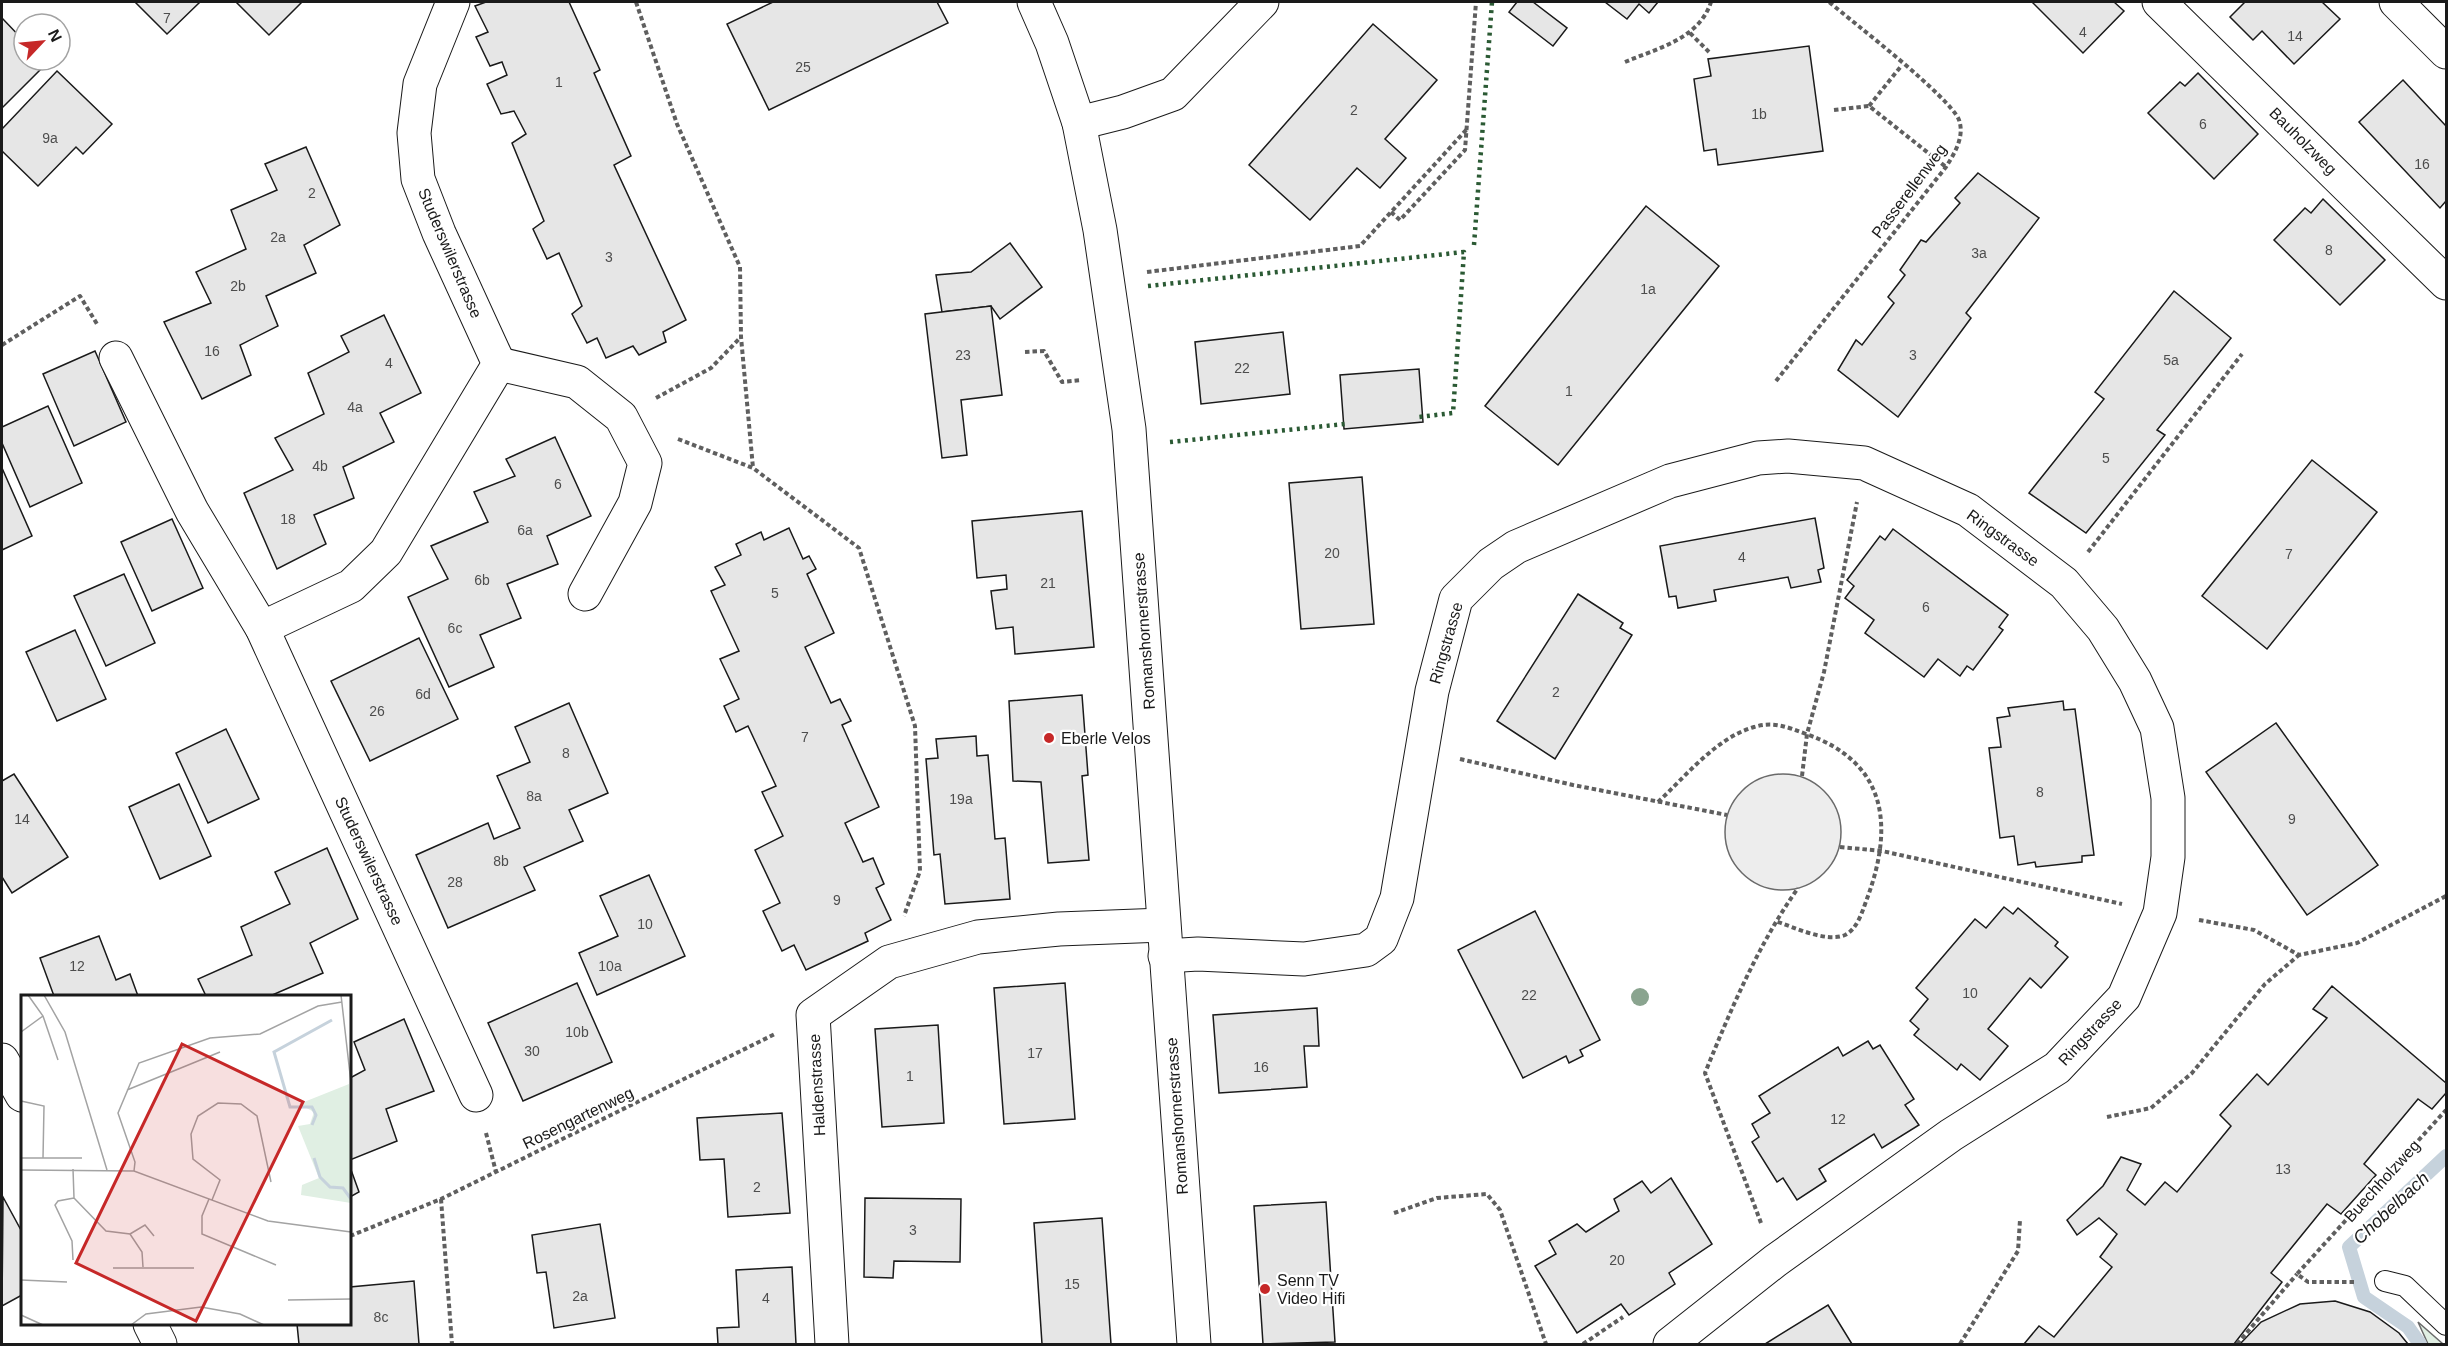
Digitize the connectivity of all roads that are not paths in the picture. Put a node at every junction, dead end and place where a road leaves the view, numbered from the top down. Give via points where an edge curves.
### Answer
1 (453, 2) edge
2 (1034, 2) edge
3 (1262, 2) edge
4 (2159, 2) edge
5 (2396, 2) edge
6 (2446, 52) edge
7 (1079, 123) junction
8 (2446, 283) edge
9 (116, 358) road end
10 (499, 364) junction
11 (585, 594) dead end
12 (262, 628) junction
13 (1164, 940) junction
14 (2, 1060) edge
15 (21, 1093) edge
16 (476, 1095) dead end
17 (2385, 1281) dead end
18 (151, 1325) edge
19 (2446, 1325) edge
20 (160, 1344) edge
21 (832, 1344) edge
22 (1194, 1344) edge
23 (1670, 1344) edge

1 - 10 street, Studerswilerstrasse via 420,84 414,133 418,179
2 - 7 street, Romanshornerstrasse via 1053,43
3 - 7 street via 1173,94
4 - 8 street, Bauholzweg
5 - 6 street
7 - 13 street, Romanshornerstrasse via 1100,230 1129,429
9 - 12 street, Studerswilerstrasse via 192,511
10 - 11 street via 577,382 621,417 645,463 635,503
10 - 12 street via 386,552 351,585
12 - 16 street, Studerswilerstrasse
13 - 21 street, Haldenstrasse via 1059,929 978,937 889,962 813,1015
13 - 22 street, Romanshornerstrasse
13 - 23 street, Ringstrasse via 1198,954 1304,959 1366,950 1382,939 1397,898 1432,691 1456,599 1491,564 1516,547 1670,481 1758,458 1788,456 1864,463 1968,510 2064,583 2103,629 2135,681 2157,729 2168,798 2168,857 2160,912 2124,997 2057,1068 1951,1135 1775,1261
14 - 15 street
17 - 19 lane via 2405,1287
18 - 20 street

